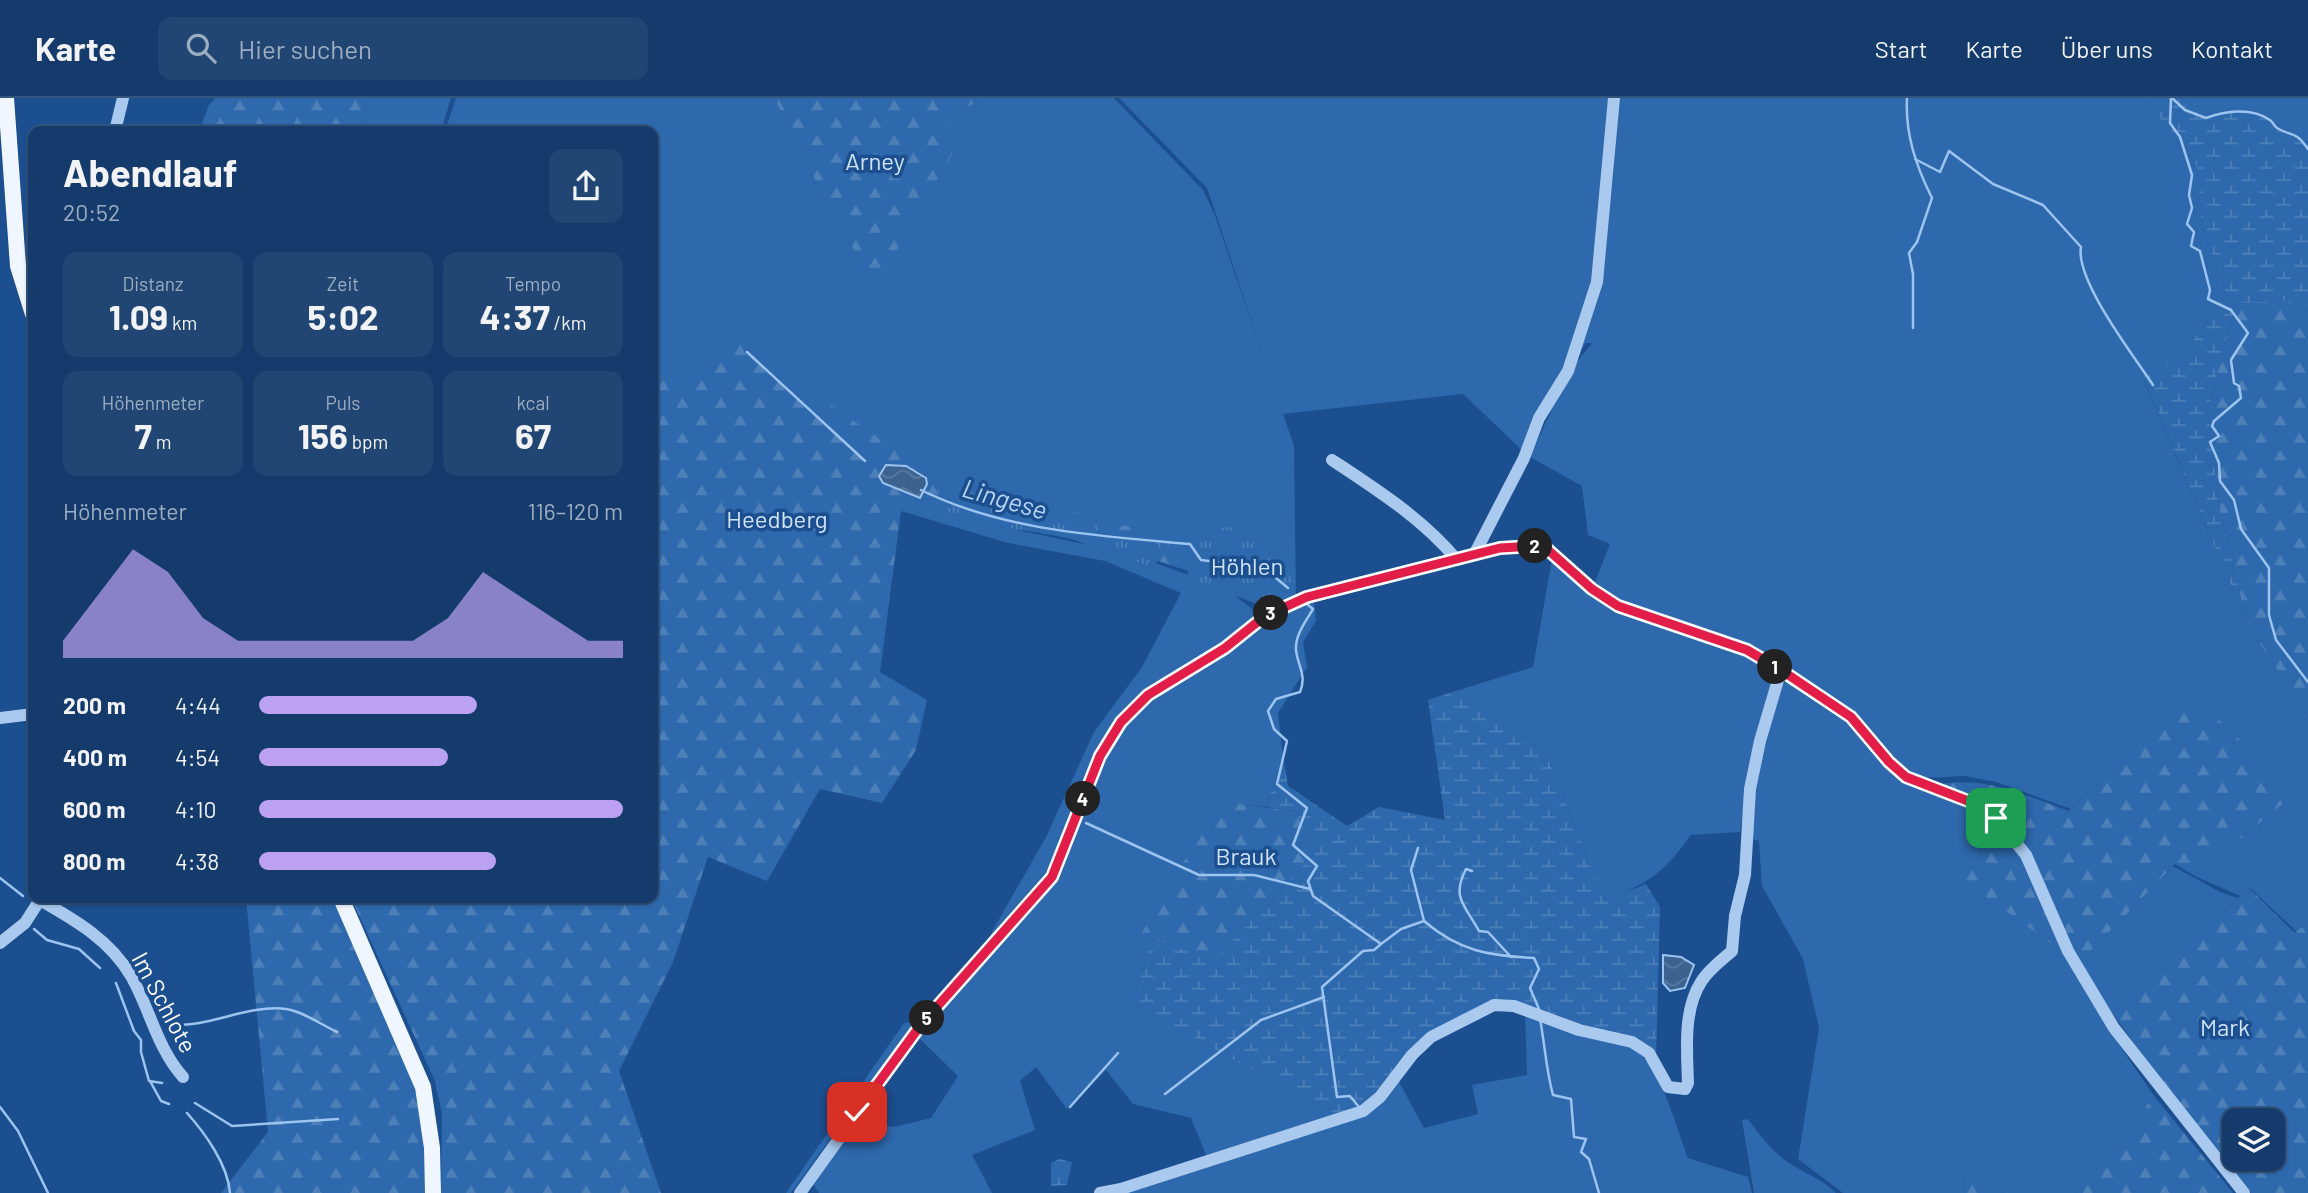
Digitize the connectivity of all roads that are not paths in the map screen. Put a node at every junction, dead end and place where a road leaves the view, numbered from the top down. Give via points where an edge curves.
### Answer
1 (6, 98) edge
2 (122, 98) edge
3 (1614, 98) edge
4 (116, 126) edge
5 (28, 302) edge
6 (1332, 460) dead end
7 (1474, 555) junction
8 (1457, 560) junction
9 (1781, 670) junction
10 (28, 714) edge
11 (0, 718) edge
12 (38, 903) edge
13 (46, 903) edge
14 (343, 903) edge
15 (0, 943) edge
16 (183, 1077) dead end
17 (433, 1193) edge
18 (800, 1193) edge
19 (1100, 1193) edge
20 (2244, 1193) edge

1 - 5 main road via 18,266
2 - 4 street
3 - 7 street via 1597,282 1568,371 1539,418 1524,458
6 - 8 street via 1441,541
7 - 8 street
7 - 9 street via 1526,545 1547,549 1618,606 1747,650
8 - 18 street via 1307,597 1265,616 1225,648 1148,695 1121,722 1100,756 1052,877 920,1026
9 - 19 street via 1750,789 1745,875 1732,951 1702,980 1694,997 1685,1089 1668,1087 1649,1053 1632,1042 1588,1033 1514,1006 1494,1005 1431,1037 1363,1111
9 - 20 street via 1851,717 1906,777 1981,806 2012,835 2036,874 2068,951 2114,1028
10 - 11 street
12 - 15 street via 25,923
13 - 16 street, Im Schlote via 102,939 118,957 170,1063
14 - 17 main road via 423,1087

